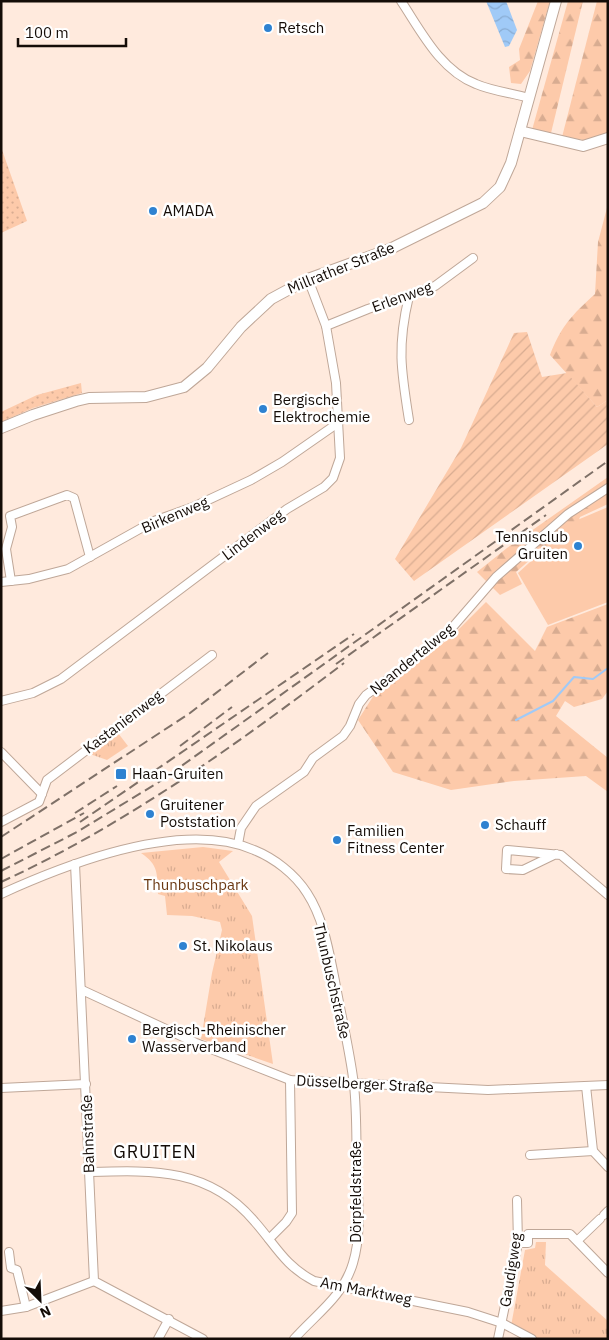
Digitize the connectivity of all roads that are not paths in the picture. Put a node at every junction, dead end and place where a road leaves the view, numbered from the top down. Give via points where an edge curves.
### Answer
1 (401, 1) edge
2 (556, 1) edge
3 (529, 98) junction
4 (520, 131) junction
5 (608, 138) edge
6 (473, 258) dead end
7 (308, 280) junction
8 (409, 296) junction
9 (326, 326) junction
10 (409, 420) dead end
11 (338, 423) junction
12 (1, 428) edge
13 (608, 488) edge
14 (90, 557) junction
15 (11, 581) junction
16 (1, 582) edge
17 (212, 654) dead end
18 (1, 702) edge
19 (1, 752) edge
20 (42, 794) junction
21 (1, 822) edge
22 (238, 844) junction
23 (556, 854) junction
24 (75, 864) junction
25 (1, 894) edge
26 (608, 895) edge
27 (82, 990) junction
28 (290, 1080) junction
29 (354, 1083) junction
30 (86, 1084) junction
31 (608, 1084) edge
32 (586, 1086) junction
33 (1, 1088) edge
34 (592, 1151) junction
35 (530, 1154) dead end
36 (608, 1167) edge
37 (90, 1172) junction
38 (517, 1200) dead end
39 (604, 1215) edge
40 (519, 1234) junction
41 (528, 1234) junction
42 (269, 1239) junction
43 (578, 1240) junction
44 (518, 1243) junction
45 (9, 1252) dead end
46 (608, 1273) edge
47 (94, 1281) junction
48 (344, 1287) junction
49 (26, 1306) junction
50 (1, 1311) edge
51 (169, 1319) junction
52 (502, 1323) junction
53 (158, 1339) edge
54 (203, 1339) edge
55 (294, 1339) edge
56 (498, 1339) edge
57 (532, 1339) edge

1 - 3 street via 453,71 476,84
2 - 3 main road, Millrather Straße
3 - 4 main road, Millrather Straße
4 - 5 main road via 576,145 591,145
4 - 7 main road, Millrather Straße via 504,179 494,194 483,202 390,249
6 - 8 street, Erlenweg via 435,286
7 - 9 street, Lindenweg
7 - 12 main road, Millrather Straße via 280,293 257,311 207,368 184,387 146,398 82,399
8 - 9 street, Erlenweg
8 - 10 street via 400,347
9 - 11 street, Lindenweg via 336,383
11 - 14 street, Birkenweg via 251,480 154,521
11 - 18 street, Lindenweg via 340,458 333,478 324,487 287,509 62,679 32,693
13 - 22 street, Neandertalweg via 568,514 496,578 451,629 366,695 343,736 314,758 304,772 256,806 241,828
14 - 15 street, Birkenweg via 46,576
14 - 15 street via 74,498 68,495 10,516 12,528 6,549
15 - 16 street, Birkenweg
17 - 20 street, Kastanienweg via 47,780
19 - 20 street
20 - 21 street, Kastanienweg via 39,802
22 - 24 street, Thunbuschstraße via 191,838 168,840
22 - 29 street, Thunbuschstraße via 283,867 299,882 313,904 330,955
23 - 23 street via 507,850 506,869 523,870
23 - 26 street via 572,863
24 - 25 street, Thunbuschstraße
24 - 27 street, Bahnstraße
27 - 28 street, Düsselberger Straße via 196,1043
27 - 30 street, Bahnstraße
28 - 29 street, Düsselberger Straße
28 - 42 street via 292,1212
29 - 32 street, Düsselberger Straße via 488,1090
29 - 48 street, Dörpfeldstraße via 359,1228 355,1256
30 - 33 street
30 - 37 street, Bahnstraße
31 - 32 street, Düsselberger Straße
32 - 34 street
34 - 35 street
34 - 36 street
37 - 42 street, Am Marktweg via 142,1170 167,1172 197,1180 245,1210
37 - 47 street, Bahnstraße
38 - 40 street, Gaudigweg
39 - 43 street
40 - 41 street
40 - 44 street, Gaudigweg
41 - 43 street via 570,1234
41 - 44 street via 528,1243
42 - 48 street, Am Marktweg via 282,1258 298,1272 314,1281
43 - 46 street
44 - 52 street, Gaudigweg
45 - 49 street via 10,1268 17,1270
47 - 49 street
47 - 51 street
48 - 52 street, Am Marktweg via 438,1305
48 - 55 street, Dörpfeldstraße
49 - 50 street
51 - 53 street
51 - 54 street
52 - 56 street, Gaudigweg
52 - 57 street, Am Marktweg

